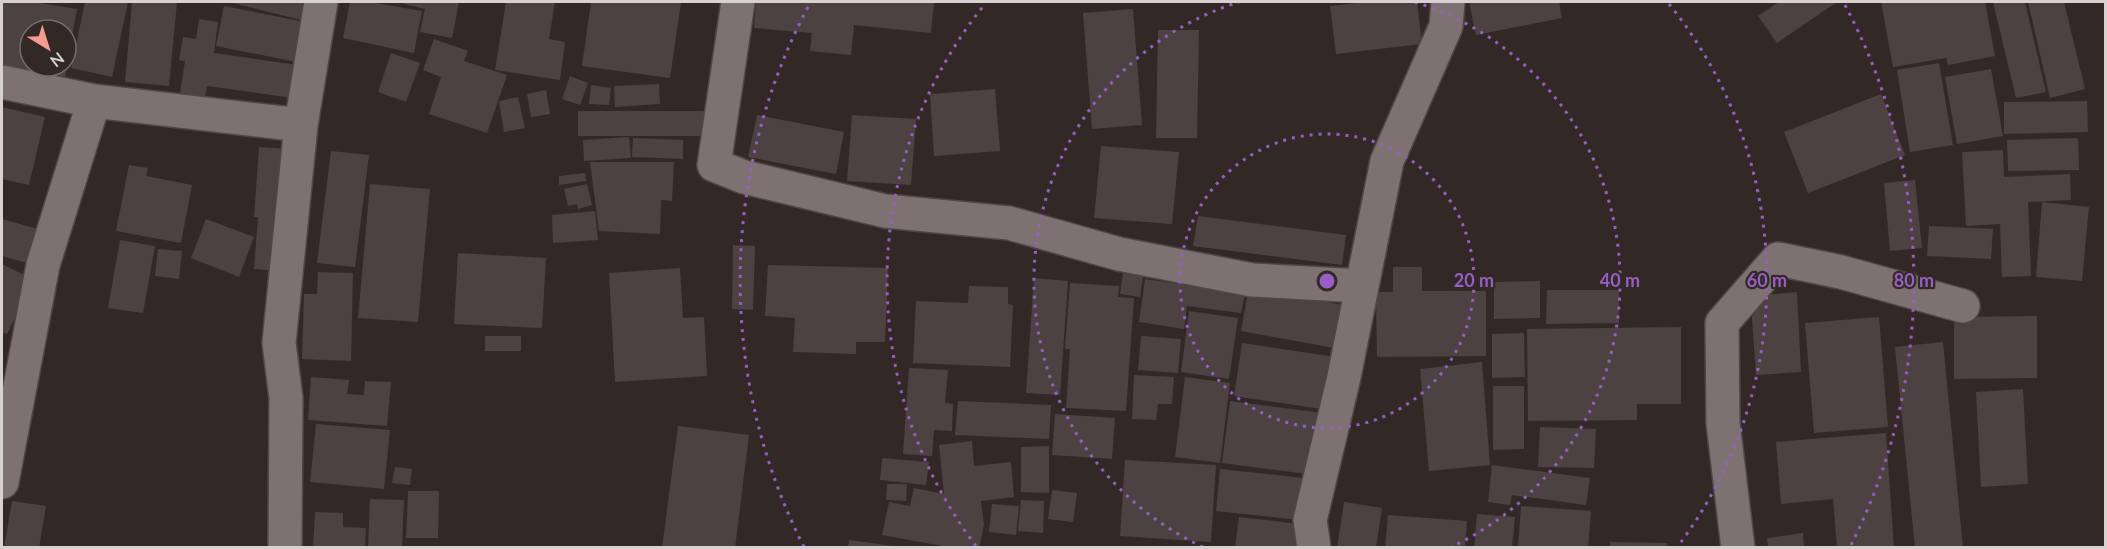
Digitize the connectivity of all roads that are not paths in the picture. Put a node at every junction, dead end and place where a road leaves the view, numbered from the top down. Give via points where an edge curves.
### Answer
1 (321, 2) edge
2 (738, 2) edge
3 (1448, 2) edge
4 (2, 82) edge
5 (94, 101) junction
6 (301, 125) junction
7 (1362, 286) junction
8 (1963, 306) dead end
9 (2, 482) edge
10 (285, 548) edge
11 (1314, 548) edge
12 (1738, 548) edge

1 - 6 street
2 - 7 street via 714,165 744,177 885,211 1009,223 1119,254 1252,280
3 - 7 street via 1446,26 1387,161
4 - 5 street
5 - 6 street
5 - 9 street via 43,266
6 - 10 street via 279,343 285,398
7 - 11 street via 1310,520
8 - 12 street via 1778,259 1722,323 1723,423

